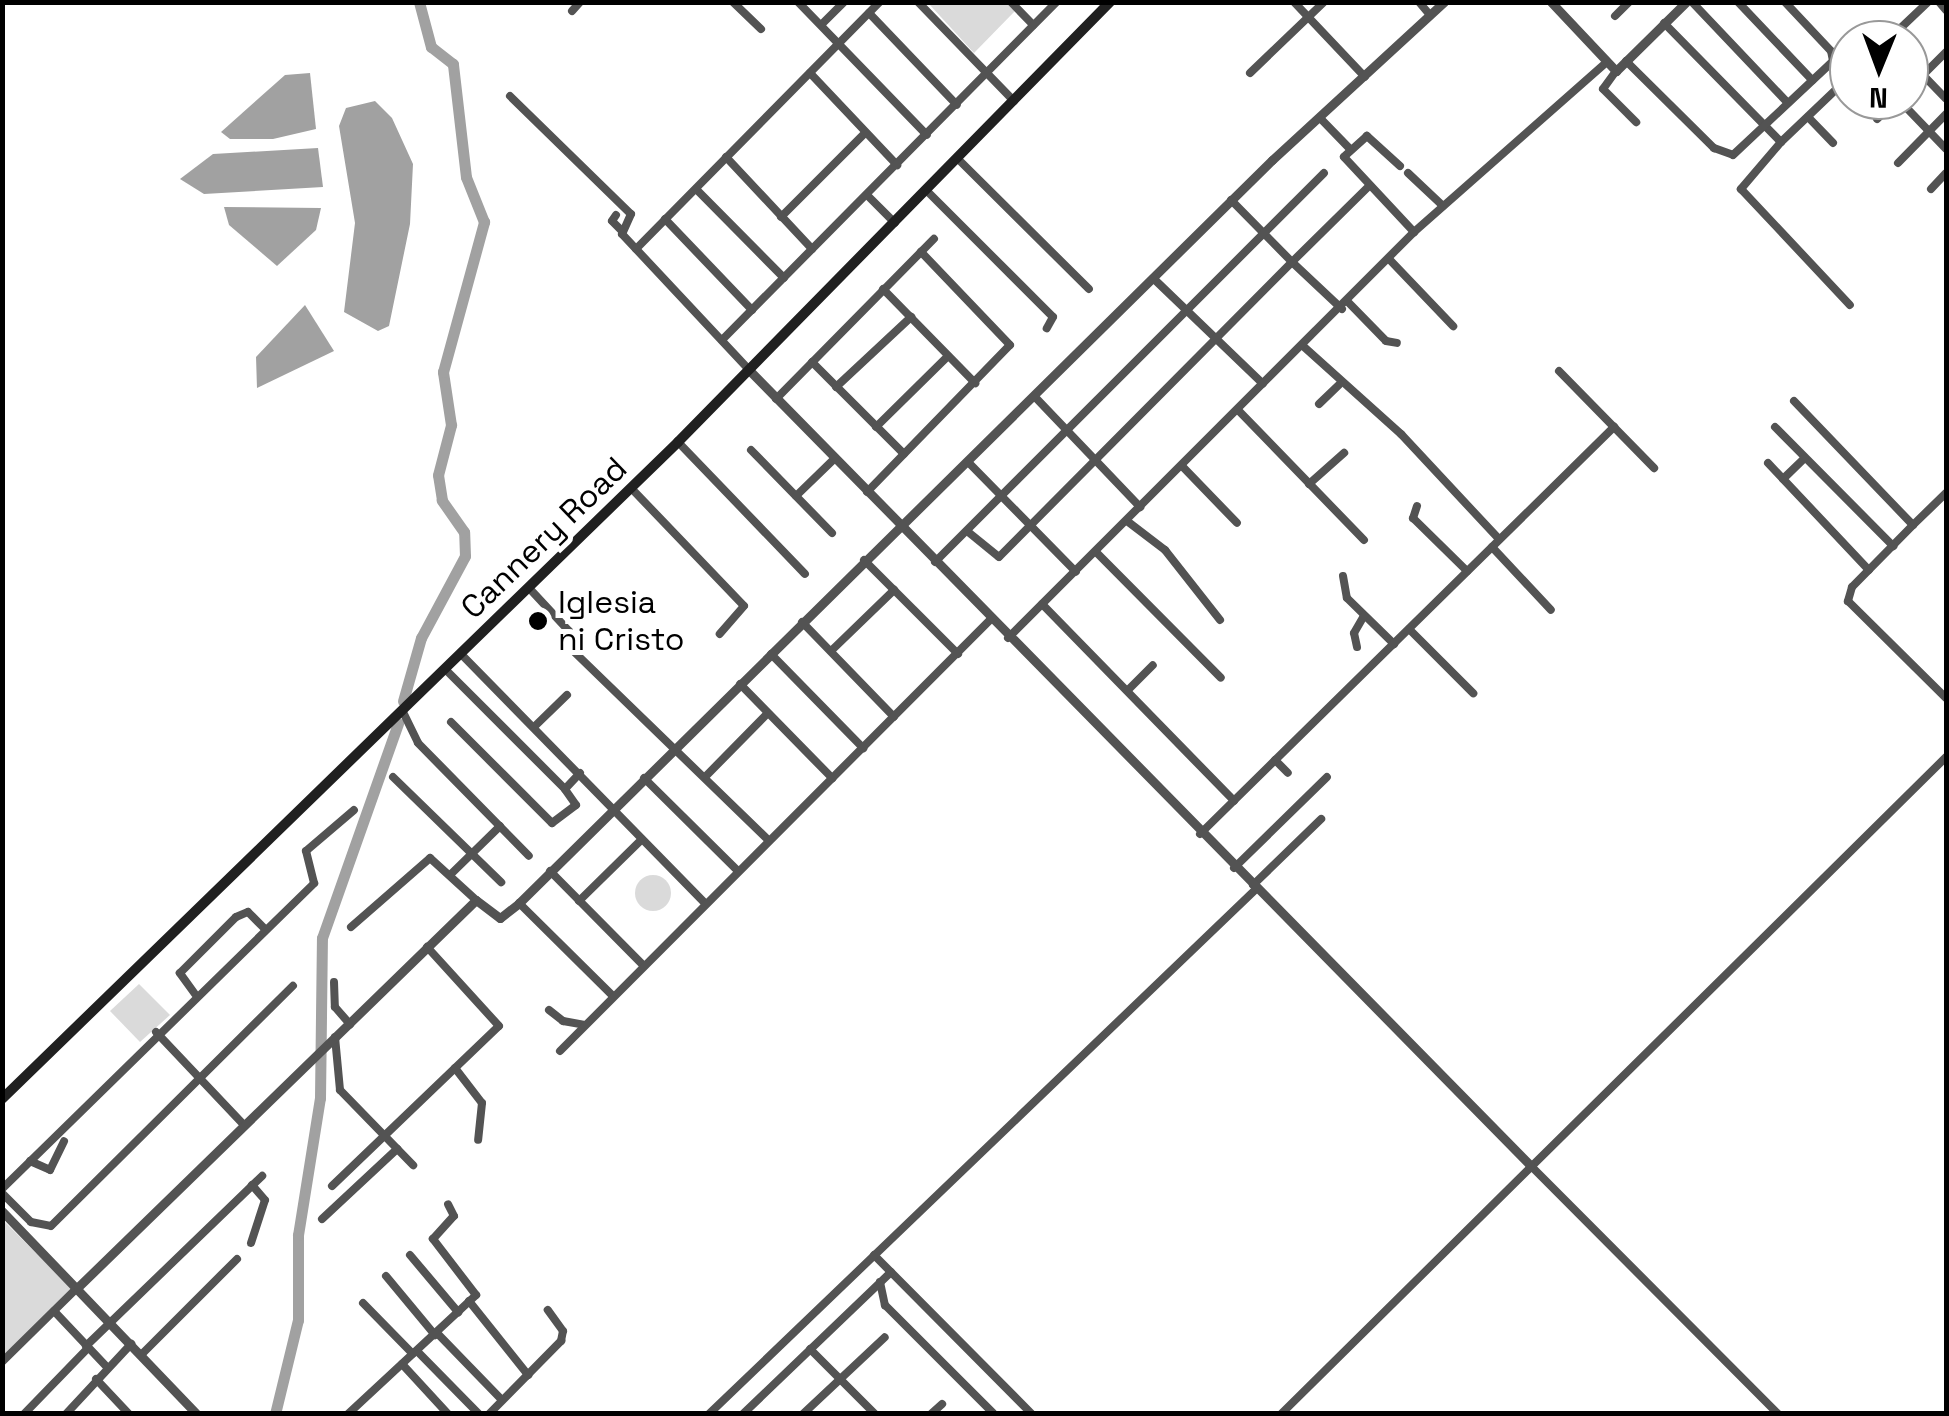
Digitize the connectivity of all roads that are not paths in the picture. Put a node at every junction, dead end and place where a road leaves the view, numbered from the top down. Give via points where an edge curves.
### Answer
1 (580, 2) edge
2 (733, 2) edge
3 (798, 2) edge
4 (844, 2) edge
5 (880, 2) edge
6 (918, 2) edge
7 (1011, 2) edge
8 (1057, 2) edge
9 (1110, 2) edge
10 (1294, 2) edge
11 (1324, 2) edge
12 (1418, 2) edge
13 (1444, 2) edge
14 (1629, 2) edge
15 (1689, 2) edge
16 (1738, 2) edge
17 (1785, 2) edge
18 (1928, 2) edge
19 (1939, 2) edge
20 (1557, 4) edge
21 (1946, 10) edge
22 (572, 11) dead end
23 (869, 14) junction
24 (1430, 15) junction
25 (1615, 16) dead end
26 (1308, 18) junction
27 (1909, 20) edge
28 (1664, 23) junction
29 (822, 24) junction
30 (1033, 26) junction
31 (761, 28) dead end
32 (840, 42) junction
33 (1829, 50) edge
34 (1607, 62) junction
35 (1626, 62) junction
36 (1829, 64) edge
37 (1616, 71) junction
38 (810, 73) junction
39 (1250, 73) dead end
40 (988, 76) junction
41 (1365, 77) junction
42 (1812, 80) junction
43 (510, 96) dead end
44 (1829, 97) edge
45 (1014, 101) junction
46 (1788, 103) junction
47 (957, 106) junction
48 (1946, 114) edge
49 (1808, 117) junction
50 (1320, 118) junction
51 (1919, 120) edge
52 (1636, 122) dead end
53 (1766, 126) junction
54 (1930, 131) junction
55 (865, 132) junction
56 (927, 135) junction
57 (1782, 142) junction
58 (1833, 143) dead end
59 (1350, 149) junction
60 (1946, 149) edge
61 (726, 157) junction
62 (958, 160) junction
63 (1898, 162) dead end
64 (897, 165) junction
65 (1324, 173) dead end
66 (1946, 173) edge
67 (1367, 188) junction
68 (1930, 188) dead end
69 (696, 189) junction
70 (927, 191) junction
71 (868, 196) junction
72 (1231, 200) junction
73 (1443, 206) junction
74 (616, 215) dead end
75 (781, 217) junction
76 (665, 219) junction
77 (895, 223) junction
78 (621, 230) junction
79 (1414, 232) junction
80 (1264, 233) junction
81 (934, 239) dead end
82 (812, 248) junction
83 (636, 249) junction
84 (922, 252) junction
85 (1389, 259) junction
86 (1292, 262) junction
87 (784, 278) junction
88 (1154, 279) junction
89 (883, 289) junction
90 (1089, 289) dead end
91 (1345, 305) junction
92 (1850, 305) dead end
93 (752, 310) junction
94 (1186, 310) junction
95 (911, 317) junction
96 (1453, 326) dead end
97 (1047, 328) dead end
98 (722, 340) junction
99 (1215, 340) junction
100 (1397, 343) dead end
101 (1304, 346) junction
102 (948, 356) junction
103 (812, 362) junction
104 (750, 371) junction
105 (1559, 371) dead end
106 (975, 383) junction
107 (1263, 384) junction
108 (1339, 384) junction
109 (836, 387) junction
110 (776, 398) junction
111 (1036, 398) junction
112 (1794, 401) dead end
113 (1319, 404) dead end
114 (1238, 410) junction
115 (876, 427) junction
116 (1614, 427) junction
117 (1775, 427) dead end
118 (1067, 430) junction
119 (678, 442) junction
120 (751, 450) dead end
121 (904, 454) junction
122 (1344, 454) dead end
123 (1097, 458) junction
124 (1805, 458) junction
125 (834, 459) junction
126 (1768, 463) dead end
127 (970, 464) junction
128 (1182, 466) junction
129 (1654, 468) dead end
130 (1783, 479) junction
131 (1309, 484) junction
132 (631, 488) junction
133 (866, 492) junction
134 (1946, 493) edge
135 (796, 496) junction
136 (998, 496) junction
137 (1416, 506) dead end
138 (1140, 507) junction
139 (1127, 520) junction
140 (1237, 523) dead end
141 (1913, 525) junction
142 (1028, 526) junction
143 (900, 530) junction
144 (967, 531) junction
145 (832, 533) dead end
146 (1499, 539) junction
147 (1364, 540) dead end
148 (1893, 546) junction
149 (1492, 547) junction
150 (1096, 552) junction
151 (864, 560) junction
152 (934, 564) junction
153 (1869, 570) junction
154 (1468, 571) junction
155 (1076, 572) junction
156 (806, 574) dead end
157 (1343, 576) dead end
158 (528, 588) junction
159 (894, 590) junction
160 (1042, 604) junction
161 (1551, 610) dead end
162 (1364, 616) junction
163 (990, 620) junction
164 (1220, 620) dead end
165 (802, 622) junction
166 (1409, 628) junction
167 (720, 634) dead end
168 (1008, 638) junction
169 (1394, 644) junction
170 (1358, 647) dead end
171 (830, 651) junction
172 (461, 654) junction
173 (770, 654) junction
174 (958, 654) junction
175 (1153, 665) dead end
176 (445, 669) junction
177 (1221, 678) dead end
178 (740, 684) junction
179 (1128, 690) junction
180 (1473, 693) dead end
181 (566, 695) dead end
182 (1946, 698) edge
183 (403, 712) junction
184 (768, 714) junction
185 (894, 716) junction
186 (452, 722) dead end
187 (534, 726) junction
188 (676, 746) junction
189 (864, 748) junction
190 (1946, 757) edge
191 (1276, 760) junction
192 (580, 773) junction
193 (1288, 773) dead end
194 (706, 776) junction
195 (393, 777) dead end
196 (1328, 777) dead end
197 (644, 778) junction
198 (832, 778) junction
199 (565, 788) junction
200 (1234, 800) junction
201 (613, 809) junction
202 (354, 810) dead end
203 (1322, 819) dead end
204 (500, 826) junction
205 (1200, 834) junction
206 (642, 839) junction
207 (769, 840) junction
208 (471, 854) junction
209 (529, 856) dead end
210 (1234, 868) junction
211 (550, 872) junction
212 (738, 872) junction
213 (450, 875) junction
214 (501, 882) dead end
215 (1253, 888) junction
216 (476, 900) junction
217 (579, 901) junction
218 (519, 903) junction
219 (705, 903) junction
220 (351, 927) dead end
221 (265, 929) junction
222 (427, 947) junction
223 (644, 965) junction
224 (334, 982) dead end
225 (294, 986) dead end
226 (196, 994) junction
227 (613, 996) junction
228 (550, 1010) dead end
229 (350, 1024) junction
230 (585, 1025) junction
231 (156, 1032) junction
232 (335, 1038) junction
233 (560, 1051) dead end
234 (455, 1068) junction
235 (199, 1078) junction
236 (2, 1099) edge
237 (243, 1124) junction
238 (385, 1137) junction
239 (478, 1140) dead end
240 (64, 1141) dead end
241 (396, 1149) junction
242 (30, 1161) junction
243 (413, 1165) dead end
244 (1530, 1165) junction
245 (262, 1176) dead end
246 (252, 1185) junction
247 (332, 1186) dead end
248 (2, 1191) edge
249 (448, 1204) dead end
250 (2, 1211) edge
251 (322, 1219) dead end
252 (251, 1243) dead end
253 (874, 1254) junction
254 (410, 1255) dead end
255 (237, 1259) dead end
256 (890, 1272) junction
257 (386, 1276) dead end
258 (880, 1282) junction
259 (78, 1287) junction
260 (363, 1302) dead end
261 (469, 1302) junction
262 (54, 1310) junction
263 (548, 1310) dead end
264 (458, 1312) junction
265 (113, 1322) junction
266 (436, 1334) junction
267 (885, 1337) dead end
268 (133, 1342) junction
269 (87, 1347) junction
270 (810, 1349) junction
271 (415, 1352) junction
272 (143, 1353) junction
273 (2, 1362) edge
274 (402, 1364) junction
275 (107, 1367) junction
276 (528, 1375) junction
277 (840, 1378) junction
278 (96, 1379) junction
279 (502, 1400) junction
280 (942, 1404) dead end
281 (32, 1405) junction
282 (351, 1412) edge
283 (993, 1413) edge
284 (24, 1414) edge
285 (42, 1414) edge
286 (66, 1414) edge
287 (129, 1414) edge
288 (197, 1414) edge
289 (448, 1414) edge
290 (478, 1414) edge
291 (489, 1414) edge
292 (709, 1414) edge
293 (743, 1414) edge
294 (803, 1414) edge
295 (875, 1414) edge
296 (931, 1414) edge
297 (1032, 1414) edge
298 (1281, 1414) edge
299 (1778, 1414) edge

1 - 22 street
2 - 31 street
3 - 29 street
4 - 29 street
5 - 23 street
6 - 40 street
7 - 30 street
8 - 30 street
9 - 45 main road, Cannery Road
10 - 26 street
11 - 26 street
12 - 24 street
13 - 24 street
14 - 25 street
15 - 28 street
15 - 46 street
16 - 42 street
17 - 33 street
18 - 27 street
19 - 21 street
20 - 34 street
23 - 32 street
23 - 47 street
24 - 41 street
26 - 39 street
26 - 41 street
28 - 35 street
28 - 53 street
29 - 32 street
30 - 40 street
32 - 38 street
32 - 56 street
34 - 37 street
34 - 73 street
35 - 37 street
35 - 53 street via 1724,155 1737,154
36 - 42 street
37 - 52 street via 1602,89
38 - 55 street
38 - 61 street
40 - 45 street
40 - 47 street
41 - 50 street
42 - 46 street
43 - 78 street via 631,214
44 - 49 street
45 - 62 main road, Cannery Road
46 - 53 street
47 - 56 street
48 - 54 street
49 - 57 street
49 - 58 street
50 - 59 street
50 - 72 street
51 - 54 street
53 - 57 street
54 - 60 street
54 - 63 street
55 - 64 street
55 - 75 street
56 - 64 street
57 - 92 street via 1741,190
59 - 67 street via 1345,164
59 - 73 street via 1370,136
61 - 69 street
61 - 75 street
62 - 70 main road, Cannery Road
62 - 90 street
64 - 71 street
65 - 80 street
66 - 68 street
67 - 79 street
67 - 86 street
69 - 76 street
69 - 87 street
70 - 77 main road, Cannery Road
70 - 97 street via 1054,317
71 - 77 street
71 - 82 street
72 - 80 street
72 - 88 street
73 - 79 street
74 - 78 street via 612,221
75 - 82 street
76 - 83 street
76 - 93 street
77 - 104 main road, Cannery Road
78 - 83 street
79 - 85 street
80 - 86 street
80 - 94 street
81 - 84 street
82 - 87 street
83 - 98 street
84 - 89 street
84 - 106 street via 1010,340
85 - 91 street
85 - 96 street
86 - 91 street
86 - 99 street
87 - 93 street
88 - 94 street
88 - 111 street
89 - 95 street
89 - 103 street
91 - 100 street via 1386,342
91 - 101 street
93 - 98 street
94 - 99 street
94 - 118 street
95 - 102 street
95 - 109 street
98 - 104 street
99 - 107 street
99 - 123 street
101 - 107 street
101 - 108 street
102 - 106 street
102 - 115 street
103 - 109 street
103 - 110 street
104 - 110 street
104 - 119 main road, Cannery Road
105 - 116 street
106 - 121 street
107 - 114 street
108 - 113 street
108 - 146 street via 1401,434
109 - 115 street
110 - 125 street
111 - 118 street
111 - 127 street
112 - 141 street
114 - 128 street
114 - 131 street
115 - 121 street
116 - 129 street
116 - 146 street
117 - 124 street
118 - 123 street
118 - 136 street
119 - 132 main road, Cannery Road
119 - 156 street
120 - 135 street
121 - 133 street
122 - 131 street
123 - 138 street
123 - 142 street
124 - 130 street
124 - 148 street
125 - 133 street
125 - 135 street
126 - 130 street
127 - 136 street
127 - 143 street
128 - 138 street
128 - 140 street
130 - 153 street
131 - 147 street
132 - 158 main road, Cannery Road
132 - 167 street via 744,606
133 - 143 street
134 - 141 street
135 - 145 street
136 - 142 street
136 - 144 street
137 - 154 street via 1413,518
138 - 139 street
139 - 150 street
139 - 164 street via 1165,550
141 - 148 street
142 - 144 street via 997,558
142 - 155 street
143 - 151 street
143 - 152 street
144 - 152 street
146 - 149 street
148 - 153 street
149 - 154 street
149 - 161 street
150 - 155 street
150 - 177 street
151 - 159 street
151 - 165 street
152 - 163 street
153 - 182 street via 1848,601
154 - 166 street
155 - 160 street
157 - 162 street via 1347,598
158 - 172 main road, Cannery Road
158 - 188 street via 570,631 566,642
159 - 171 street
159 - 174 street
160 - 168 street
160 - 179 street
162 - 169 street
162 - 170 street via 1354,632
163 - 168 street
163 - 174 street
165 - 171 street
165 - 173 street
166 - 169 street
166 - 180 street
168 - 205 street
169 - 191 street
171 - 185 street
172 - 176 main road, Cannery Road
172 - 187 street
173 - 178 street
173 - 189 street
174 - 185 street
175 - 179 street
176 - 183 main road, Cannery Road
176 - 199 street
178 - 184 street
178 - 188 street
179 - 200 street
181 - 187 street
183 - 204 street via 418,743
183 - 236 main road, Cannery Road
184 - 194 street
184 - 198 street
185 - 189 street
186 - 199 street via 555,824 576,805
187 - 192 street
188 - 194 street
188 - 197 street
189 - 198 street
190 - 244 street
191 - 193 street
191 - 200 street
192 - 199 street
192 - 201 street
194 - 207 street
195 - 208 street
196 - 210 street
197 - 201 street
197 - 212 street
198 - 207 street
200 - 205 street
201 - 206 street
201 - 211 street
202 - 221 street via 306,851 316,881
203 - 215 street
204 - 208 street
204 - 209 street
205 - 210 street
206 - 217 street
206 - 219 street
207 - 212 street
208 - 213 street
208 - 214 street
210 - 215 street
211 - 217 street
211 - 218 street
212 - 219 street
213 - 216 street
213 - 220 street via 437,860 426,859
215 - 244 street
215 - 253 street
216 - 218 street via 500,918
216 - 222 street
217 - 223 street
218 - 227 street
219 - 223 street
221 - 226 street
221 - 226 street via 248,912 236,917 180,974
222 - 229 street
222 - 234 street via 500,1024
223 - 227 street
224 - 229 street via 335,1006
225 - 235 street
226 - 231 street
227 - 230 street
228 - 230 street via 564,1022
229 - 232 street
230 - 233 street
231 - 235 street
231 - 242 street
232 - 237 street
232 - 238 street via 340,1090
234 - 238 street
234 - 239 street via 482,1102
235 - 237 street
235 - 248 street via 51,1226 31,1222
237 - 259 street
238 - 241 street
238 - 247 street
240 - 242 street via 50,1170
241 - 243 street
241 - 251 street
242 - 248 street
244 - 298 street
244 - 299 street
245 - 246 street
246 - 252 street via 265,1200
246 - 265 street
249 - 261 street via 454,1216 432,1236 475,1288
250 - 259 street
253 - 256 street
253 - 292 street
254 - 264 street
255 - 272 street
256 - 258 street
256 - 297 street
257 - 266 street
258 - 270 street
258 - 283 street via 885,1305
259 - 262 street
259 - 265 street
260 - 271 street
261 - 264 street
261 - 276 street
262 - 269 street
262 - 273 street
263 - 276 street via 564,1336
264 - 266 street
265 - 268 street
265 - 269 street
266 - 271 street
266 - 279 street
267 - 277 street
268 - 272 street
268 - 275 street
269 - 275 street
269 - 281 street
270 - 277 street
270 - 293 street
271 - 274 street
271 - 290 street
272 - 288 street
274 - 282 street
274 - 289 street
275 - 278 street
276 - 279 street
277 - 294 street
277 - 295 street
278 - 286 street
278 - 287 street
279 - 291 street
280 - 296 street
281 - 284 street
281 - 285 street

